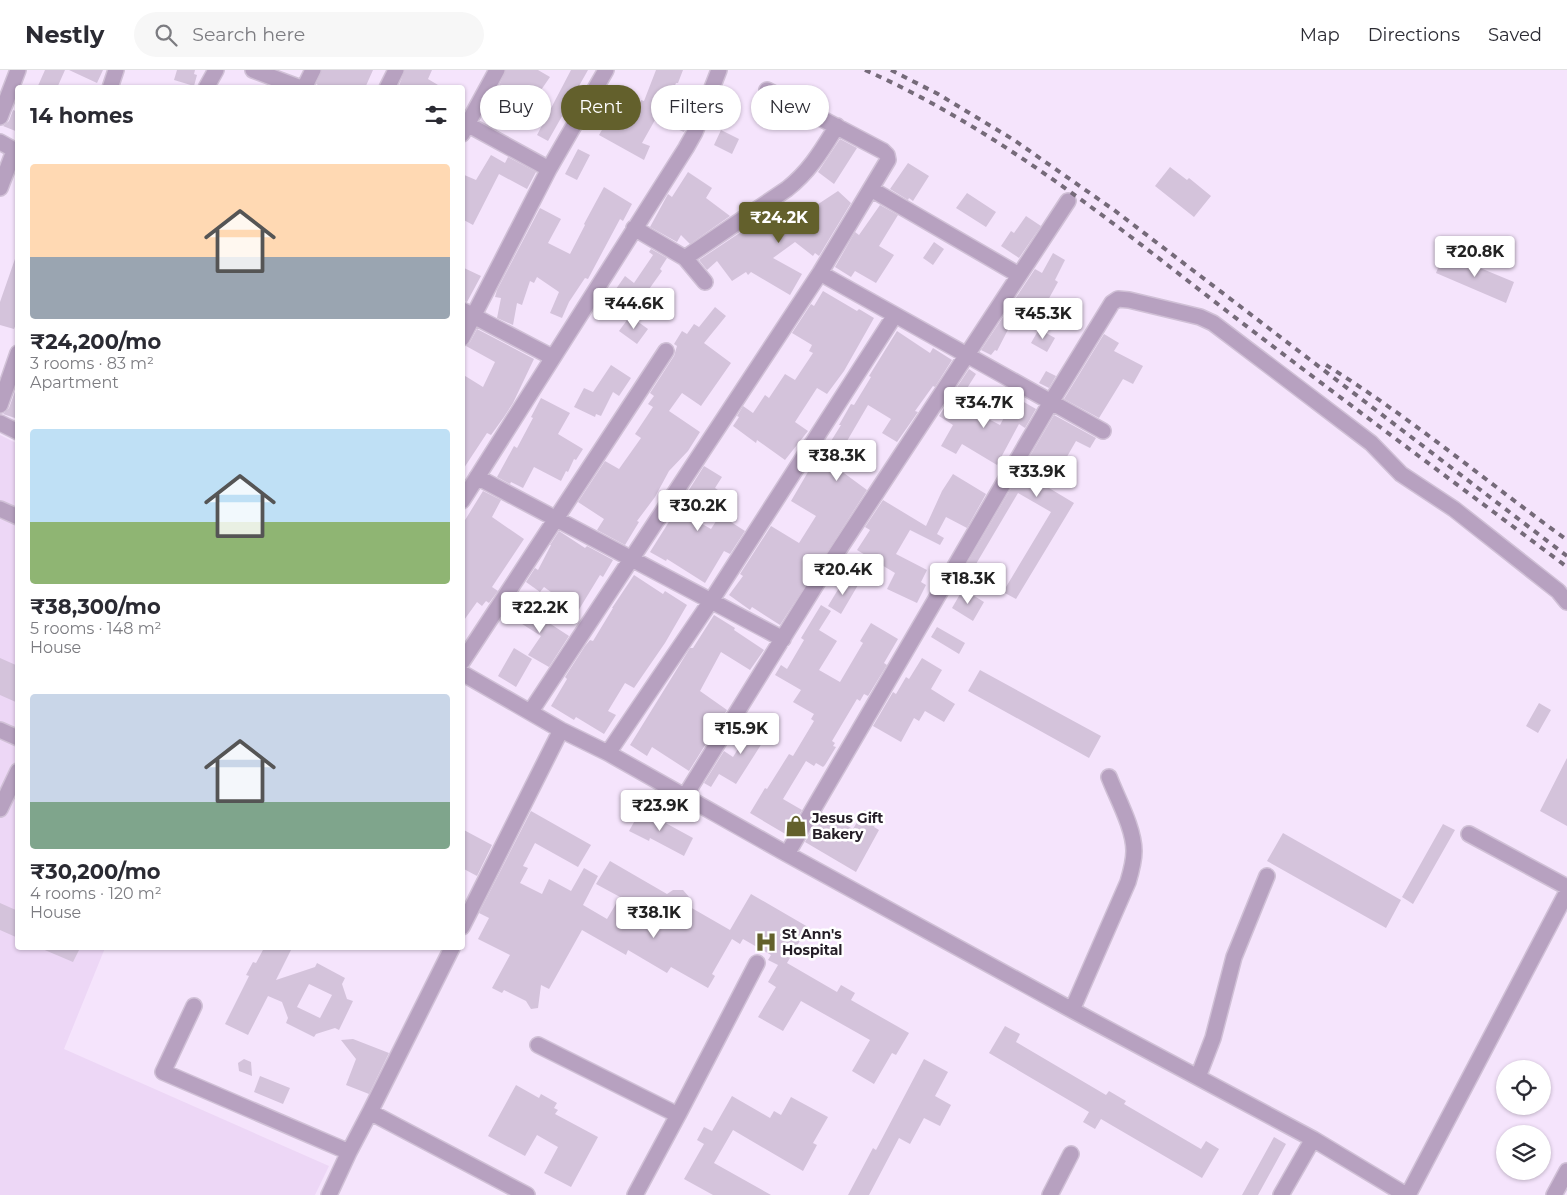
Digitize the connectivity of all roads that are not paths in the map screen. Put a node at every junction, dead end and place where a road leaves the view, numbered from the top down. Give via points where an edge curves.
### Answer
1 (18, 70) edge
2 (116, 70) edge
3 (216, 70) edge
4 (253, 70) edge
5 (313, 70) edge
6 (396, 70) edge
7 (497, 70) edge
8 (606, 70) edge
9 (719, 70) edge
10 (111, 85) edge
11 (208, 85) edge
12 (294, 85) edge
13 (304, 85) edge
14 (388, 85) edge
15 (0, 117) edge
16 (829, 122) edge
17 (837, 126) junction
18 (465, 129) edge
19 (0, 142) edge
20 (15, 151) edge
21 (15, 154) edge
22 (549, 168) junction
23 (0, 188) edge
24 (871, 188) junction
25 (1068, 201) dead end
26 (634, 228) junction
27 (685, 258) junction
28 (820, 273) junction
29 (1019, 275) junction
30 (705, 282) dead end
31 (469, 313) edge
32 (895, 315) junction
33 (465, 327) edge
34 (666, 351) dead end
35 (967, 355) junction
36 (552, 357) junction
37 (15, 362) edge
38 (1051, 402) junction
39 (0, 405) edge
40 (0, 423) edge
41 (15, 430) edge
42 (1103, 431) dead end
43 (477, 477) junction
44 (465, 496) edge
45 (0, 509) edge
46 (15, 516) edge
47 (555, 518) junction
48 (630, 558) junction
49 (711, 601) junction
50 (1567, 602) edge
51 (783, 639) junction
52 (465, 657) edge
53 (465, 675) edge
54 (531, 711) junction
55 (0, 730) edge
56 (561, 730) junction
57 (15, 737) edge
58 (608, 753) junction
59 (1109, 776) dead end
60 (15, 777) edge
61 (685, 796) junction
62 (0, 809) edge
63 (1469, 834) dead end
64 (786, 854) junction
65 (1267, 876) dead end
66 (1567, 887) edge
67 (1567, 892) edge
68 (465, 921) edge
69 (451, 950) edge
70 (757, 964) dead end
71 (194, 1006) dead end
72 (1072, 1010) junction
73 (538, 1045) dead end
74 (1198, 1077) junction
75 (370, 1112) junction
76 (678, 1116) junction
77 (1312, 1138) junction
78 (349, 1152) junction
79 (1071, 1154) dead end
80 (1567, 1171) edge
81 (329, 1195) edge
82 (527, 1195) edge
83 (635, 1195) edge
84 (1050, 1195) edge
85 (1282, 1195) edge
86 (1407, 1195) edge
87 (1554, 1195) edge

1 - 15 street
2 - 10 street
3 - 11 street
4 - 12 street
5 - 13 street
6 - 14 street
7 - 18 street
8 - 22 street
9 - 26 street via 695,132
16 - 17 street
17 - 24 street via 887,155 888,160
17 - 27 street via 802,177
18 - 22 street
19 - 20 street
21 - 23 street
22 - 31 street
24 - 28 street
24 - 29 street
25 - 29 street
26 - 27 street
26 - 36 street
27 - 30 street
28 - 32 street
28 - 48 street
29 - 35 street
31 - 33 street
31 - 36 street
32 - 35 street
32 - 49 street
34 - 47 street
35 - 38 street
35 - 51 street
36 - 43 street
37 - 39 street
38 - 42 street
38 - 50 street via 1112,303 1118,299 1200,317 1371,443 1401,474 1454,509 1558,591
38 - 64 street
40 - 41 street
43 - 44 street
43 - 47 street
45 - 46 street
47 - 48 street
47 - 52 street
48 - 49 street
48 - 54 street
49 - 51 street
49 - 58 street
51 - 61 street
53 - 54 street
54 - 56 street
55 - 57 street
56 - 58 street
56 - 68 street
58 - 61 street
59 - 72 street via 1132,836 1133,863 1128,882
60 - 62 street
61 - 64 street
63 - 66 street
64 - 72 street
65 - 74 street via 1234,957 1213,1038
67 - 86 street
69 - 75 street
70 - 76 street
71 - 78 street via 164,1072
72 - 74 street
73 - 76 street
74 - 77 street
75 - 78 street
75 - 82 street
76 - 83 street
77 - 85 street
77 - 86 street
78 - 81 street
79 - 84 street
80 - 87 street

